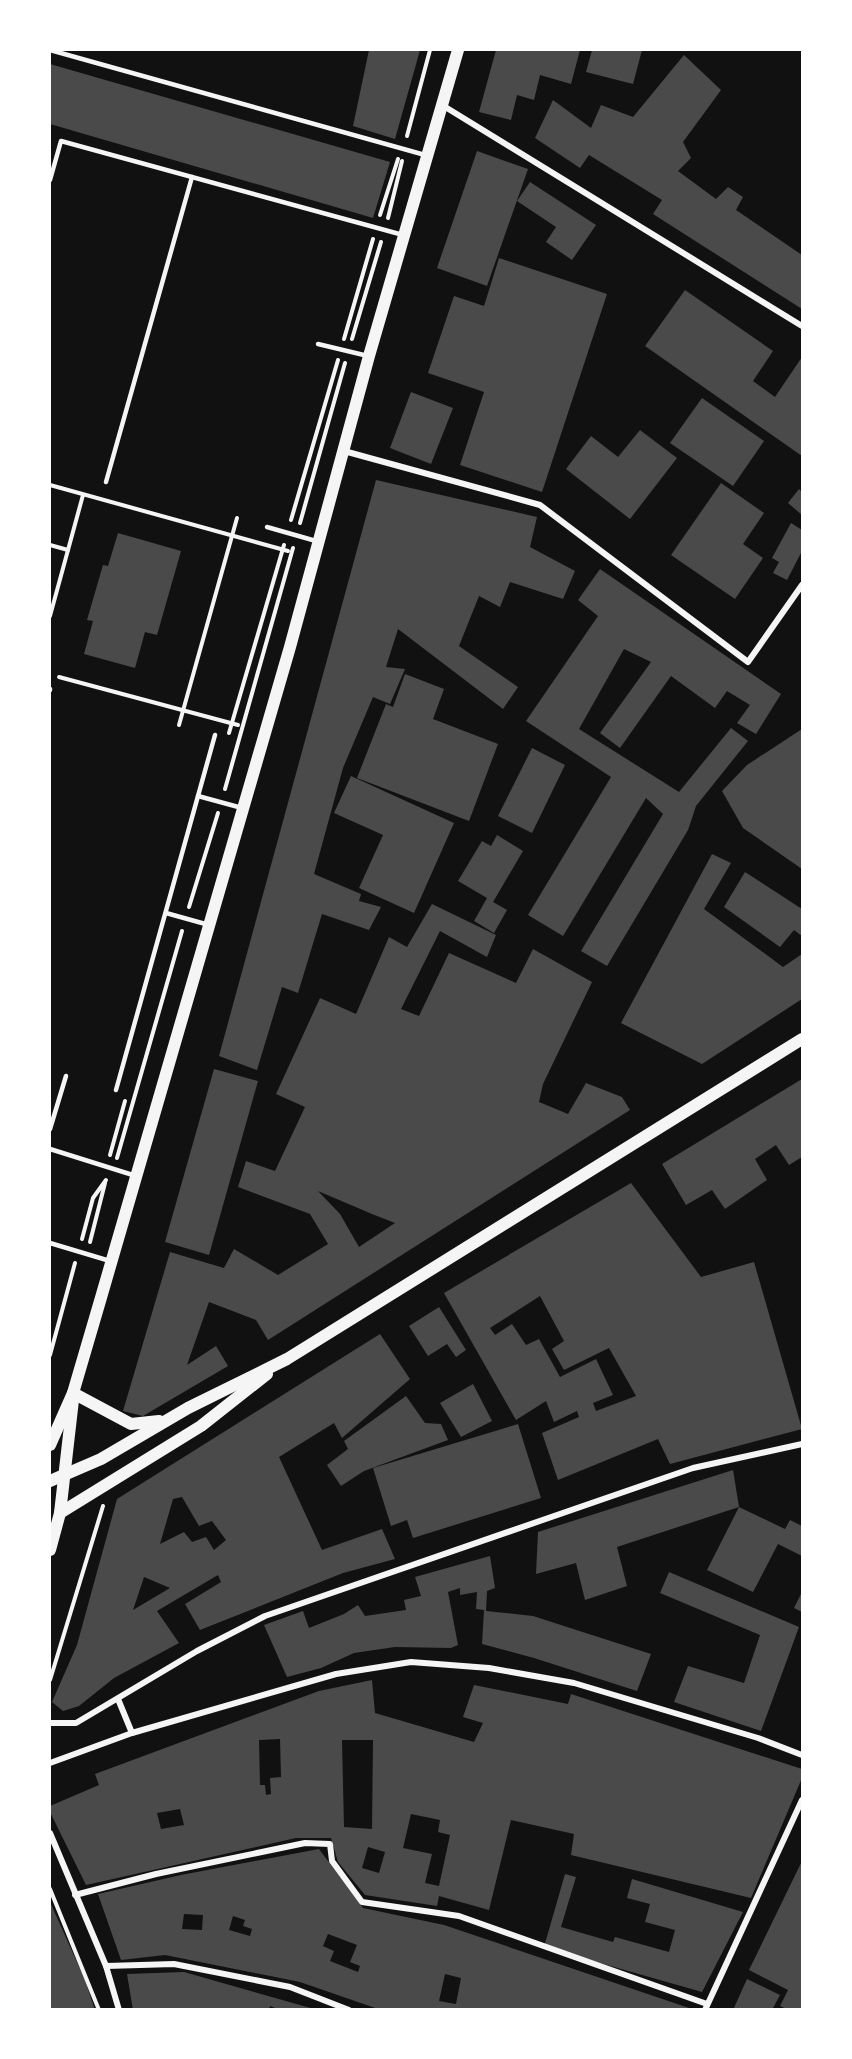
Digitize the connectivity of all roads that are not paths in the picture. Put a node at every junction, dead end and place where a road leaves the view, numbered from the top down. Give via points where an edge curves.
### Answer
1 (50, 50) edge
2 (458, 50) edge
3 (441, 105) junction
4 (427, 156) junction
5 (192, 177) junction
6 (50, 180) edge
7 (403, 235) junction
8 (802, 326) edge
9 (318, 344) dead end
10 (369, 356) junction
11 (344, 451) junction
12 (106, 482) dead end
13 (267, 527) dead end
14 (320, 542) junction
15 (802, 585) edge
16 (215, 735) dead end
17 (198, 796) junction
18 (243, 808) junction
19 (166, 913) junction
20 (209, 925) junction
21 (802, 1039) edge
22 (66, 1076) dead end
23 (117, 1090) dead end
24 (50, 1129) edge
25 (50, 1149) edge
26 (136, 1176) junction
27 (50, 1243) edge
28 (111, 1261) junction
29 (287, 1359) junction
30 (73, 1393) junction
31 (169, 1419) junction
32 (802, 1444) edge
33 (50, 1445) edge
34 (64, 1474) junction
35 (50, 1481) edge
36 (60, 1513) junction
37 (50, 1550) edge
38 (118, 1699) junction
39 (50, 1723) edge
40 (132, 1733) junction
41 (802, 1755) edge
42 (50, 1763) edge
43 (802, 1800) edge
44 (50, 1833) edge
45 (75, 1894) junction
46 (106, 1966) junction
47 (706, 2007) edge
48 (119, 2010) edge
49 (349, 2010) edge

1 - 4 lane
2 - 3 main road
3 - 4 main road
3 - 8 street
4 - 7 main road
5 - 6 lane via 61,141
5 - 7 lane
5 - 12 lane
7 - 10 main road
9 - 10 lane
10 - 11 main road
11 - 14 main road
11 - 15 street via 540,505 748,662
13 - 14 lane
14 - 18 main road
16 - 17 lane
17 - 18 lane
17 - 19 lane
18 - 20 main road
19 - 20 lane
19 - 23 lane
20 - 26 main road
21 - 29 main road
22 - 24 lane
25 - 26 lane
26 - 28 main road
27 - 28 lane
28 - 30 main road
29 - 31 main road
29 - 36 main road via 201,1426
30 - 31 main road via 130,1424
30 - 33 main road
30 - 34 main road
31 - 34 main road via 101,1459
32 - 38 street via 693,1468 265,1616
34 - 35 main road
34 - 36 main road
36 - 37 main road
38 - 39 street via 76,1723
38 - 40 street
40 - 41 street via 336,1674 411,1662 489,1668 574,1683
40 - 42 street
43 - 47 street
44 - 45 street
45 - 46 street
45 - 47 street via 305,1843 330,1844 332,1861 362,1902 459,1916
46 - 48 street
46 - 49 street via 174,1964 290,1987

